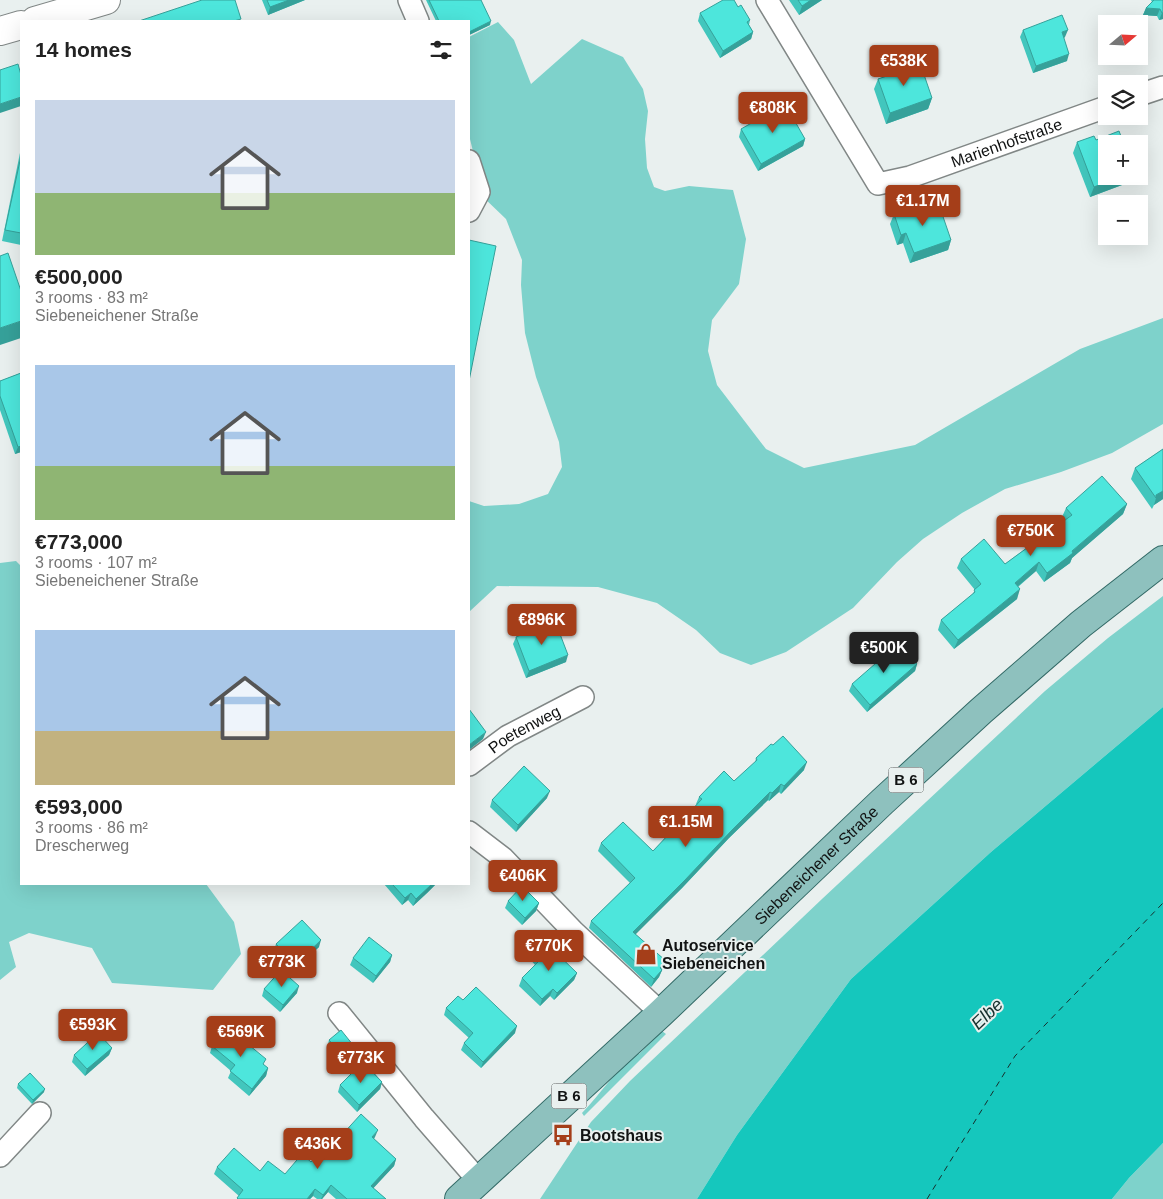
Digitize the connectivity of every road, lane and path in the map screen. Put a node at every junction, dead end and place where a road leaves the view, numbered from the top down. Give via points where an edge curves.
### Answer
1 (106, 0) edge
2 (408, 0) edge
3 (767, 0) edge
4 (37, 20) edge
5 (418, 20) edge
6 (20, 25) edge
7 (0, 31) edge
8 (1163, 87) edge
9 (1148, 92) edge
10 (1098, 110) edge
11 (470, 164) edge
12 (470, 209) edge
13 (1163, 560) edge
14 (583, 697) dead end
15 (470, 764) edge
16 (470, 833) edge
17 (340, 1013) dead end
18 (661, 1013) junction
19 (40, 1113) dead end
20 (0, 1156) edge
21 (478, 1180) junction
22 (459, 1199) edge

1 - 4 main road
2 - 5 street
3 - 10 street, Marienhofstraße via 878,184 910,177
6 - 7 main road
8 - 9 street
11 - 12 street via 479,192
13 - 18 main road, Siebeneichener Straße / B 6 via 1081,624 981,711
14 - 15 street, Poetenweg via 508,736
16 - 18 street via 503,858 574,932
17 - 21 street
18 - 21 main road, Siebeneichener Straße / B 6
19 - 20 street
21 - 22 main road, Siebeneichener Straße / B 6

